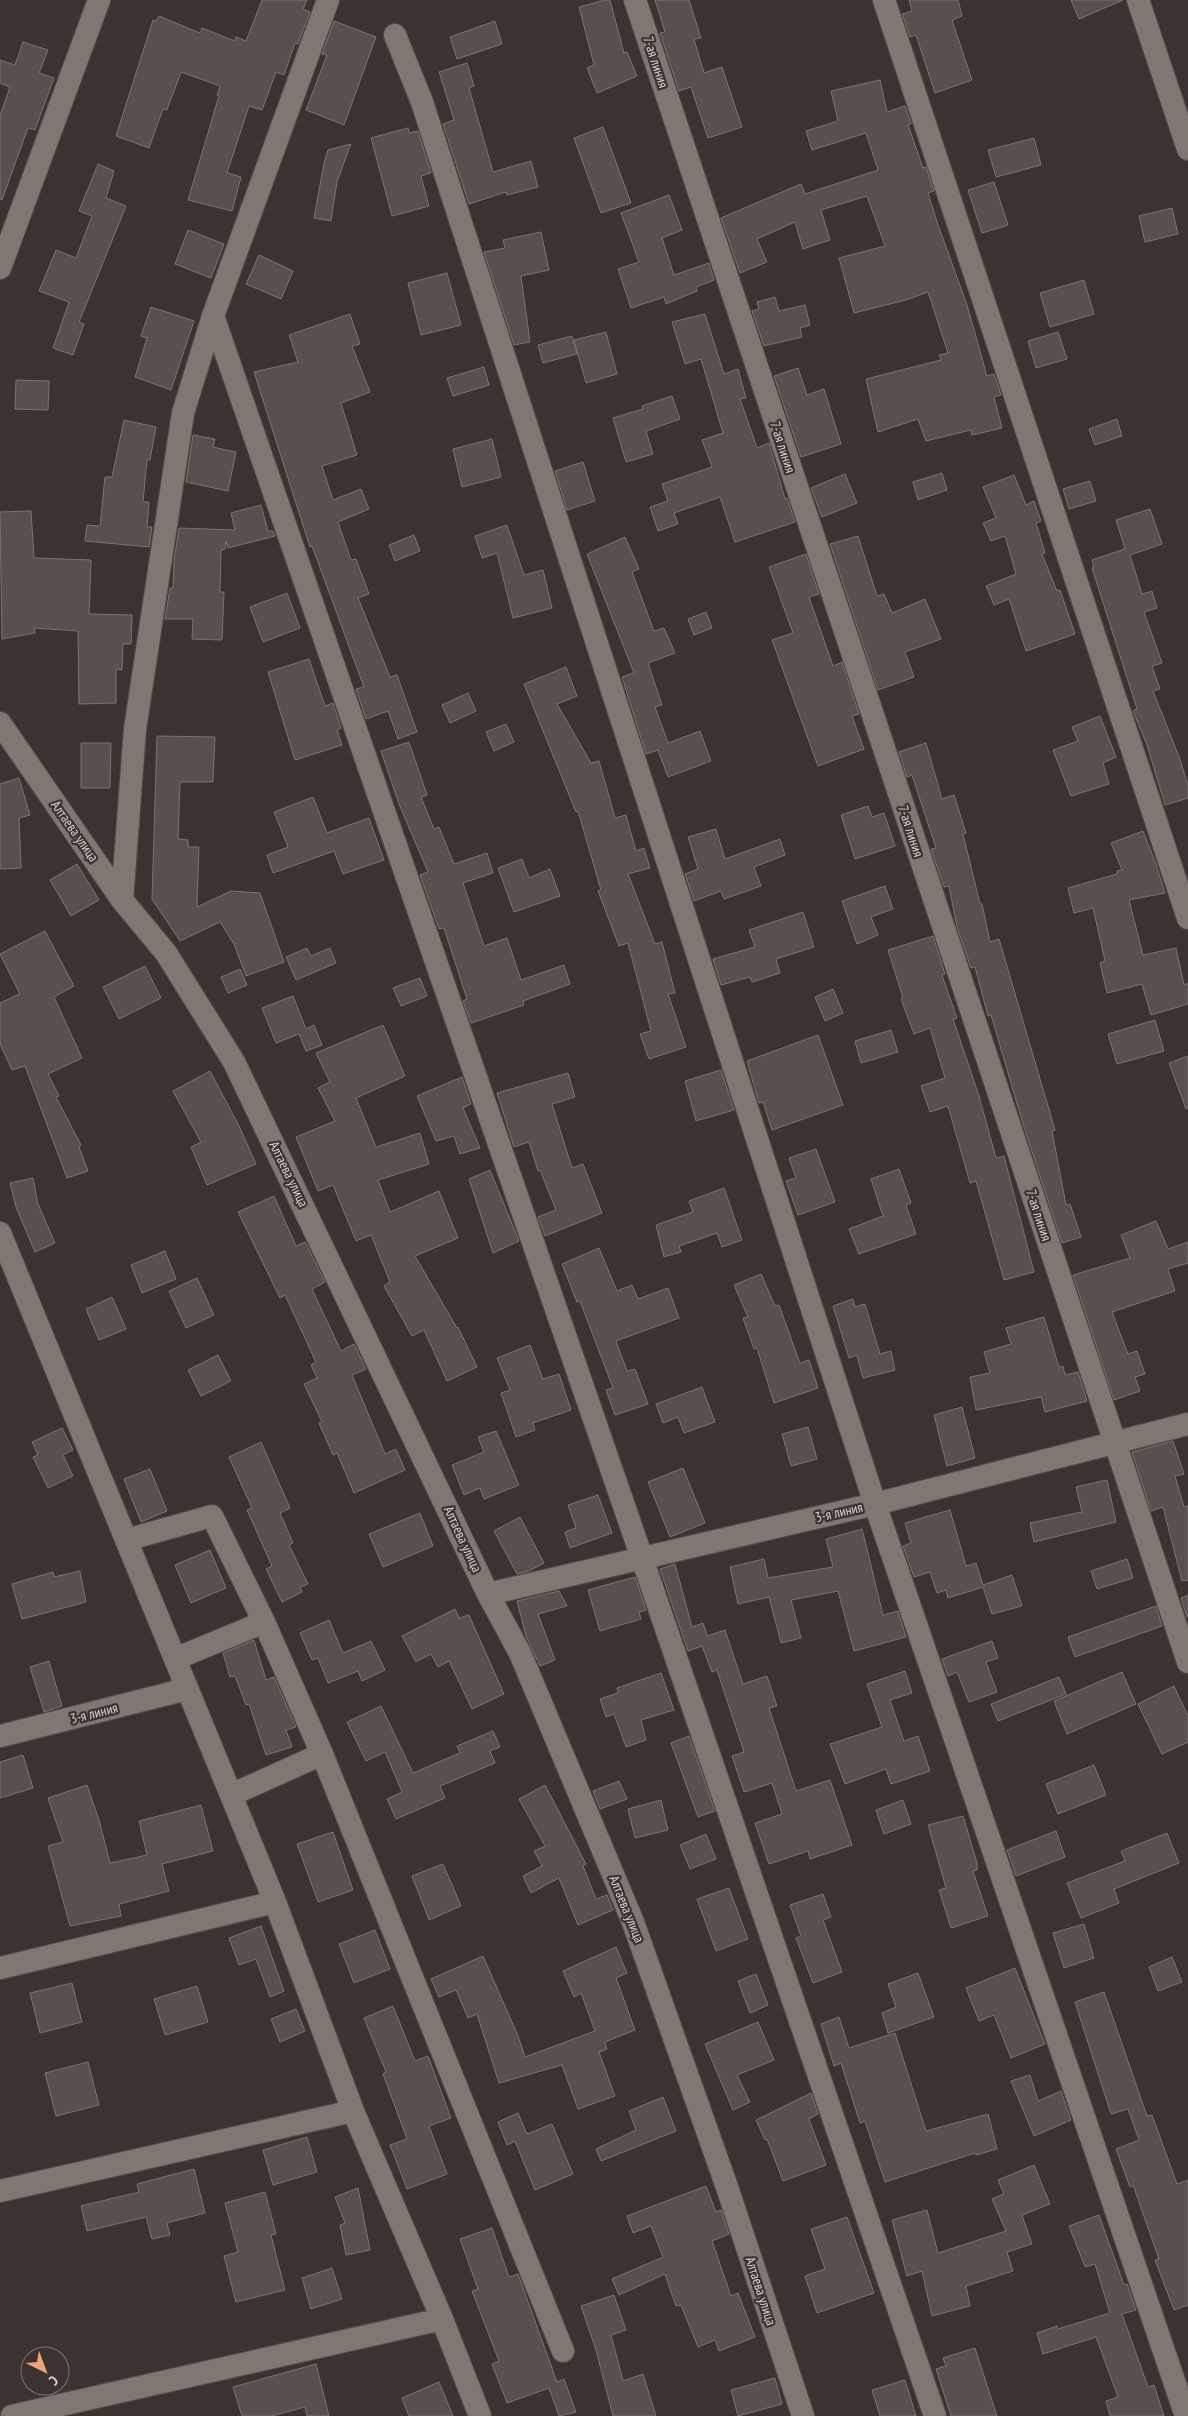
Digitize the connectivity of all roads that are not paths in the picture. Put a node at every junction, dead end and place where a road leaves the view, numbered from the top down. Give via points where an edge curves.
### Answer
1 (99, 0) edge
2 (328, 0) edge
3 (635, 0) edge
4 (884, 0) edge
5 (1138, 0) edge
6 (395, 35) dead end
7 (1188, 149) edge
8 (0, 268) edge
9 (212, 316) junction
10 (0, 723) edge
11 (122, 900) junction
12 (1188, 918) edge
13 (0, 1233) edge
14 (1188, 1424) edge
15 (1114, 1443) junction
16 (875, 1504) junction
17 (126, 1540) junction
18 (642, 1558) junction
19 (488, 1594) junction
20 (264, 1622) junction
21 (175, 1659) junction
22 (1188, 1662) edge
23 (187, 1689) junction
24 (0, 1736) edge
25 (322, 1754) junction
26 (231, 1794) junction
27 (275, 1902) junction
28 (0, 1968) edge
29 (353, 2111) junction
30 (0, 2192) edge
31 (442, 2319) junction
32 (563, 2351) dead end
33 (12, 2416) edge
34 (480, 2416) edge
35 (802, 2416) edge
36 (935, 2416) edge
37 (1186, 2416) edge

1 - 8 street
2 - 9 street
3 - 15 street, 7-ая линия
4 - 12 street
5 - 7 street
6 - 16 street via 422,102
9 - 11 street via 183,413 135,729
9 - 18 street
10 - 11 street, Алтаева улица
11 - 19 street, Алтаева улица via 166,953 234,1062
13 - 17 street
14 - 15 street, 3-я линия
15 - 16 street, 3-я линия
15 - 22 street, 7-ая линия
16 - 18 street, 3-я линия
16 - 37 street
17 - 20 street via 212,1516
17 - 21 street
18 - 19 street, 3-я линия
18 - 36 street
19 - 35 street, Алтаева улица via 520,1653 633,1922 724,2178
20 - 21 street
20 - 25 street
21 - 23 street
23 - 24 street, 3-я линия
23 - 26 street
25 - 26 street
25 - 32 street
26 - 27 street
27 - 28 street
27 - 29 street
29 - 30 street
29 - 31 street
31 - 33 street
31 - 34 street

